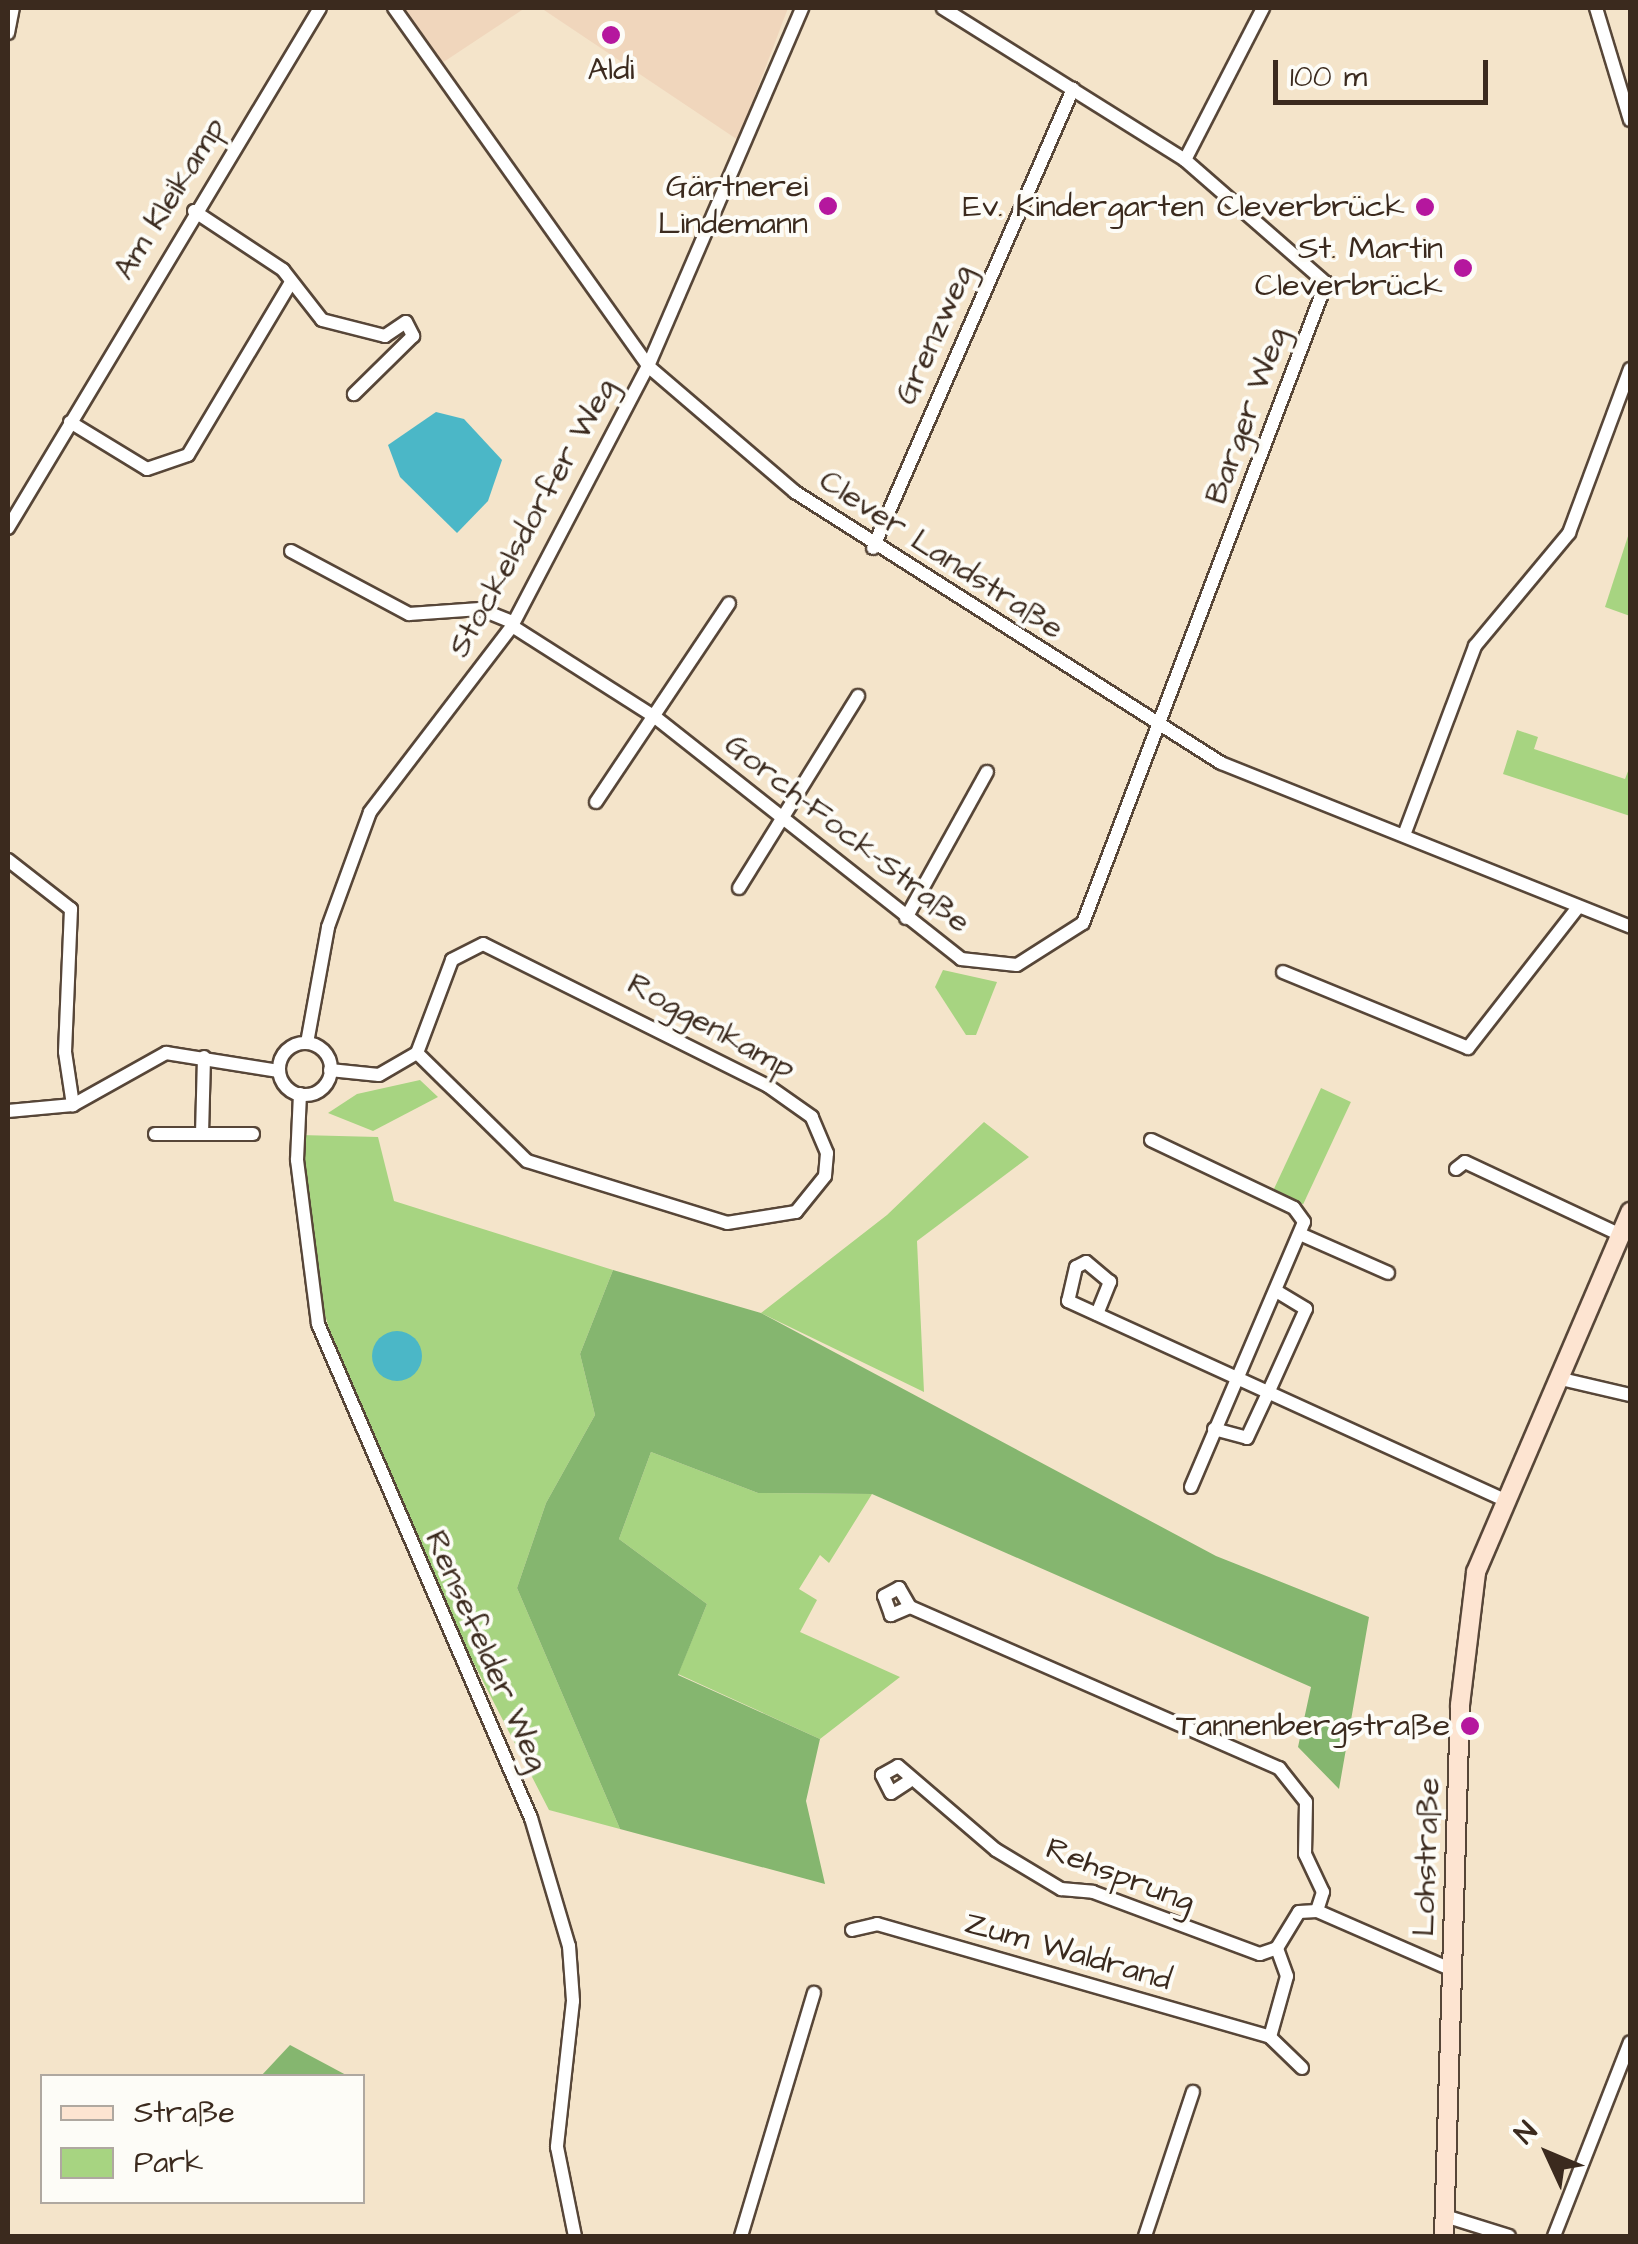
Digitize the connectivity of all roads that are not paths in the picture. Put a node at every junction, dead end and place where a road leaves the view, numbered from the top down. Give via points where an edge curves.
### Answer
1 (13, 8) edge
2 (320, 8) edge
3 (394, 8) edge
4 (802, 8) edge
5 (943, 8) edge
6 (1263, 8) edge
7 (1596, 8) edge
8 (8, 33) edge
9 (1072, 89) junction
10 (1630, 120) edge
11 (1185, 160) junction
12 (194, 211) junction
13 (291, 282) junction
14 (385, 336) junction
15 (398, 350) junction
16 (648, 366) junction
17 (1630, 368) edge
18 (354, 394) dead end
19 (70, 422) junction
20 (8, 528) edge
21 (873, 548) junction
22 (290, 551) dead end
23 (730, 603) dead end
24 (512, 624) junction
25 (858, 696) dead end
26 (655, 718) junction
27 (1160, 730) junction
28 (988, 772) dead end
29 (596, 802) dead end
30 (786, 819) junction
31 (1404, 834) junction
32 (8, 860) edge
33 (738, 888) dead end
34 (1578, 907) junction
35 (906, 918) junction
36 (1630, 927) edge
37 (1283, 972) dead end
38 (306, 1043) junction
39 (417, 1053) junction
40 (204, 1057) junction
41 (330, 1070) junction
42 (279, 1071) junction
43 (300, 1094) junction
44 (73, 1105) junction
45 (8, 1111) edge
46 (155, 1134) dead end
47 (202, 1134) junction
48 (253, 1134) dead end
49 (1151, 1140) dead end
50 (1456, 1169) dead end
51 (1630, 1212) edge
52 (1621, 1235) junction
53 (1302, 1236) junction
54 (1388, 1273) dead end
55 (1276, 1292) junction
56 (1098, 1314) dead end
57 (1236, 1378) junction
58 (1557, 1378) junction
59 (1268, 1392) junction
60 (1630, 1395) edge
61 (1214, 1428) junction
62 (1191, 1487) dead end
63 (1503, 1499) junction
64 (910, 1607) dead end
65 (908, 1782) dead end
66 (1317, 1911) junction
67 (852, 1930) dead end
68 (1277, 1948) junction
69 (1453, 1970) junction
70 (814, 1993) dead end
71 (1270, 2036) junction
72 (1630, 2042) edge
73 (1302, 2068) dead end
74 (1193, 2092) dead end
75 (1445, 2216) junction
76 (575, 2236) edge
77 (740, 2236) edge
78 (1145, 2236) edge
79 (1444, 2236) edge
80 (1509, 2236) edge
81 (1554, 2236) edge

1 - 8 street
2 - 12 street, Am Kleikamp
3 - 16 street, Clever Landstraße
4 - 16 street, Stockelsdorfer Weg
5 - 9 street, Barger Weg
6 - 11 street
7 - 10 street
9 - 11 street, Barger Weg
9 - 21 street, Grenzweg
11 - 27 street, Barger Weg via 1326,283
12 - 13 street
12 - 19 street, Am Kleikamp
13 - 14 street via 322,320
13 - 19 street via 188,455 146,469
14 - 15 street
14 - 15 street via 406,322 413,336
15 - 18 street
16 - 21 street, Clever Landstraße
16 - 24 street, Stockelsdorfer Weg
17 - 31 street via 1568,532 1475,646
19 - 20 street, Am Kleikamp
21 - 27 street, Clever Landstraße
22 - 24 street, Gorch-Fock-Straße via 409,614 480,609
23 - 26 street
24 - 26 street, Gorch-Fock-Straße
24 - 38 street, Stockelsdorfer Weg via 370,812 328,928
25 - 30 street
26 - 29 street
26 - 30 street, Gorch-Fock-Straße
27 - 31 street, Clever Landstraße
27 - 35 street, Gorch-Fock-Straße via 1101,892 1049,952 1018,965 961,959
28 - 35 street
30 - 33 street
30 - 35 street, Gorch-Fock-Straße
31 - 34 street, Clever Landstraße
32 - 44 street via 71,909 65,1052
34 - 36 street, Clever Landstraße
34 - 37 street via 1468,1048
38 - 41 street via 321,1049
38 - 42 street via 290,1048
39 - 39 street, Roggenkamp via 527,1162 617,1192 727,1223 775,1220 814,1196 825,1176 827,1153 812,1116 768,1086 484,944 452,960
39 - 41 street via 379,1074
40 - 42 street
40 - 44 street via 146,1059
40 - 47 street
41 - 43 street via 324,1086
42 - 43 street
43 - 76 street, Rensefelder Weg via 298,1160 318,1324 532,1818 569,1946 573,2001 557,2147
44 - 45 street
46 - 47 street
47 - 48 street
49 - 53 street via 1294,1208
50 - 52 street via 1465,1162
51 - 52 main road, Lohstraße
52 - 58 main road, Lohstraße
53 - 54 street
53 - 55 street
55 - 57 street
55 - 59 street via 1306,1309
56 - 57 street
57 - 59 street
57 - 61 street
58 - 60 street
58 - 63 main road, Lohstraße
59 - 61 street via 1247,1438
59 - 63 street
61 - 62 street
63 - 69 main road, Lohstraße via 1476,1572 1464,1659
64 - 66 street via 1278,1768 1306,1802 1305,1854 1323,1892
65 - 68 street, Rehsprung via 1061,1889 1092,1892 1260,1954
66 - 68 street via 1290,1920
66 - 69 street
67 - 71 street, Zum Waldrand via 876,1924
68 - 71 street via 1287,1976
69 - 75 main road, Lohstraße
70 - 77 street
71 - 73 street, Zum Waldrand
72 - 81 street
74 - 78 street
75 - 79 main road, Lohstraße
75 - 80 street

